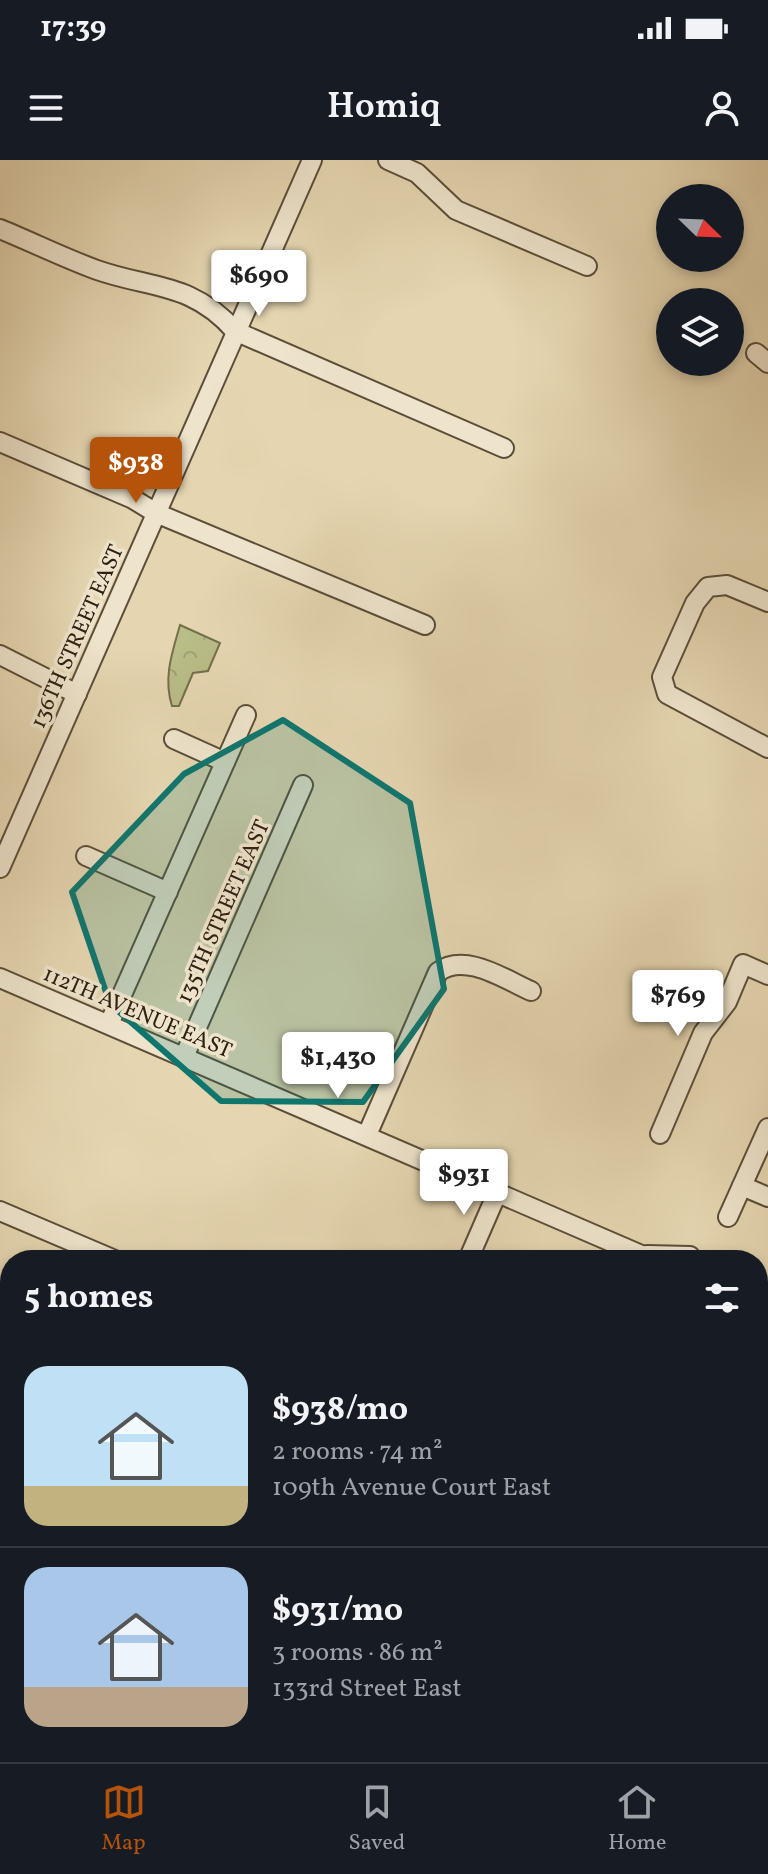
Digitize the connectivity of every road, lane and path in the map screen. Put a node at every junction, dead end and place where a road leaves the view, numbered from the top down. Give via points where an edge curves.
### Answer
1 (312, 160) edge
2 (388, 160) edge
3 (0, 229) edge
4 (587, 266) dead end
5 (235, 331) junction
6 (0, 442) edge
7 (504, 448) dead end
8 (156, 513) junction
9 (768, 602) edge
10 (425, 625) dead end
11 (0, 655) edge
12 (77, 694) junction
13 (246, 715) dead end
14 (174, 739) dead end
15 (768, 748) edge
16 (225, 762) junction
17 (303, 785) dead end
18 (86, 856) dead end
19 (0, 868) edge
20 (168, 892) junction
21 (768, 975) edge
22 (0, 978) edge
23 (531, 991) dead end
24 (109, 1024) junction
25 (184, 1057) junction
26 (768, 1128) edge
27 (660, 1134) dead end
28 (367, 1135) junction
29 (742, 1186) junction
30 (498, 1191) junction
31 (768, 1197) edge
32 (0, 1211) edge
33 (728, 1217) dead end
34 (92, 1250) edge
35 (472, 1250) edge
36 (632, 1250) edge

1 - 5 street, 136TH STREET EAST
2 - 4 street via 417,173 456,210
3 - 5 street via 96,269 184,293 223,317
5 - 7 street
5 - 8 street, 136TH STREET EAST
6 - 8 street
8 - 10 street
8 - 12 street, 136TH STREET EAST
9 - 15 street via 727,585 708,587 695,603 662,677 667,694
11 - 12 street
12 - 19 street, 136TH STREET EAST
13 - 16 street
14 - 16 street
16 - 20 street
17 - 25 street, 135TH STREET EAST
18 - 20 street
20 - 24 street
21 - 27 street via 743,964 727,1002 703,1033
22 - 24 street, 112TH AVENUE EAST
23 - 28 street via 471,965 453,964 438,972
24 - 25 street, 112TH AVENUE EAST
25 - 28 street, 112TH AVENUE EAST
26 - 29 street
28 - 30 street, 112TH AVENUE EAST
29 - 31 street
29 - 33 street
30 - 35 street
30 - 36 street, 112TH AVENUE EAST
32 - 34 street

